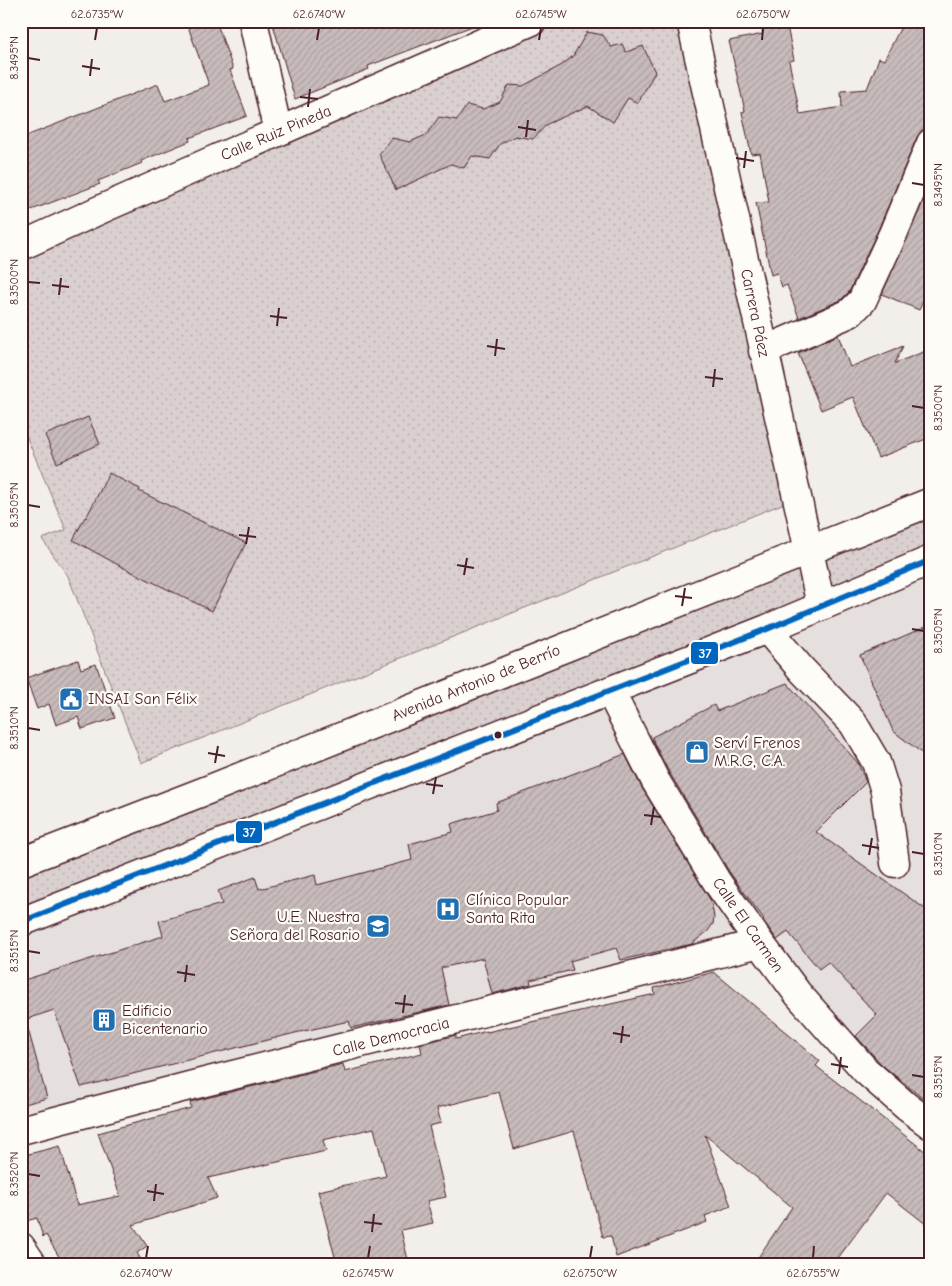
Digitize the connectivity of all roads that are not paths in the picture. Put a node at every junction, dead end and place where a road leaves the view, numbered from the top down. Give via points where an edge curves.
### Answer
1 (252, 21) edge
2 (532, 21) edge
3 (691, 21) edge
4 (278, 132) junction
5 (931, 142) edge
6 (21, 246) edge
7 (763, 351) junction
8 (931, 502) edge
9 (809, 550) junction
10 (931, 560) edge
11 (821, 605) junction
12 (767, 629) junction
13 (610, 691) junction
14 (21, 862) edge
15 (895, 863) dead end
16 (21, 922) edge
17 (760, 943) junction
18 (931, 1125) edge
19 (21, 1130) edge
20 (21, 1247) edge
21 (33, 1265) edge

1 - 4 street
2 - 4 street, Calle Ruiz Pineda
3 - 7 street, Carrera Páez
4 - 6 street, Calle Ruiz Pineda
5 - 7 street via 862,301 850,313
7 - 9 street, Carrera Páez
8 - 9 street, Avenida Antonio de Berrío
9 - 11 street, Carrera Páez
9 - 14 street, Avenida Antonio de Berrío
10 - 11 street
11 - 12 street
12 - 13 street
12 - 15 street via 853,723 876,762 885,791
13 - 16 street
13 - 17 street, Calle El Carmen via 655,780 721,888
17 - 18 street, Calle El Carmen via 798,994 866,1071
17 - 19 street, Calle Democracia
20 - 21 street

